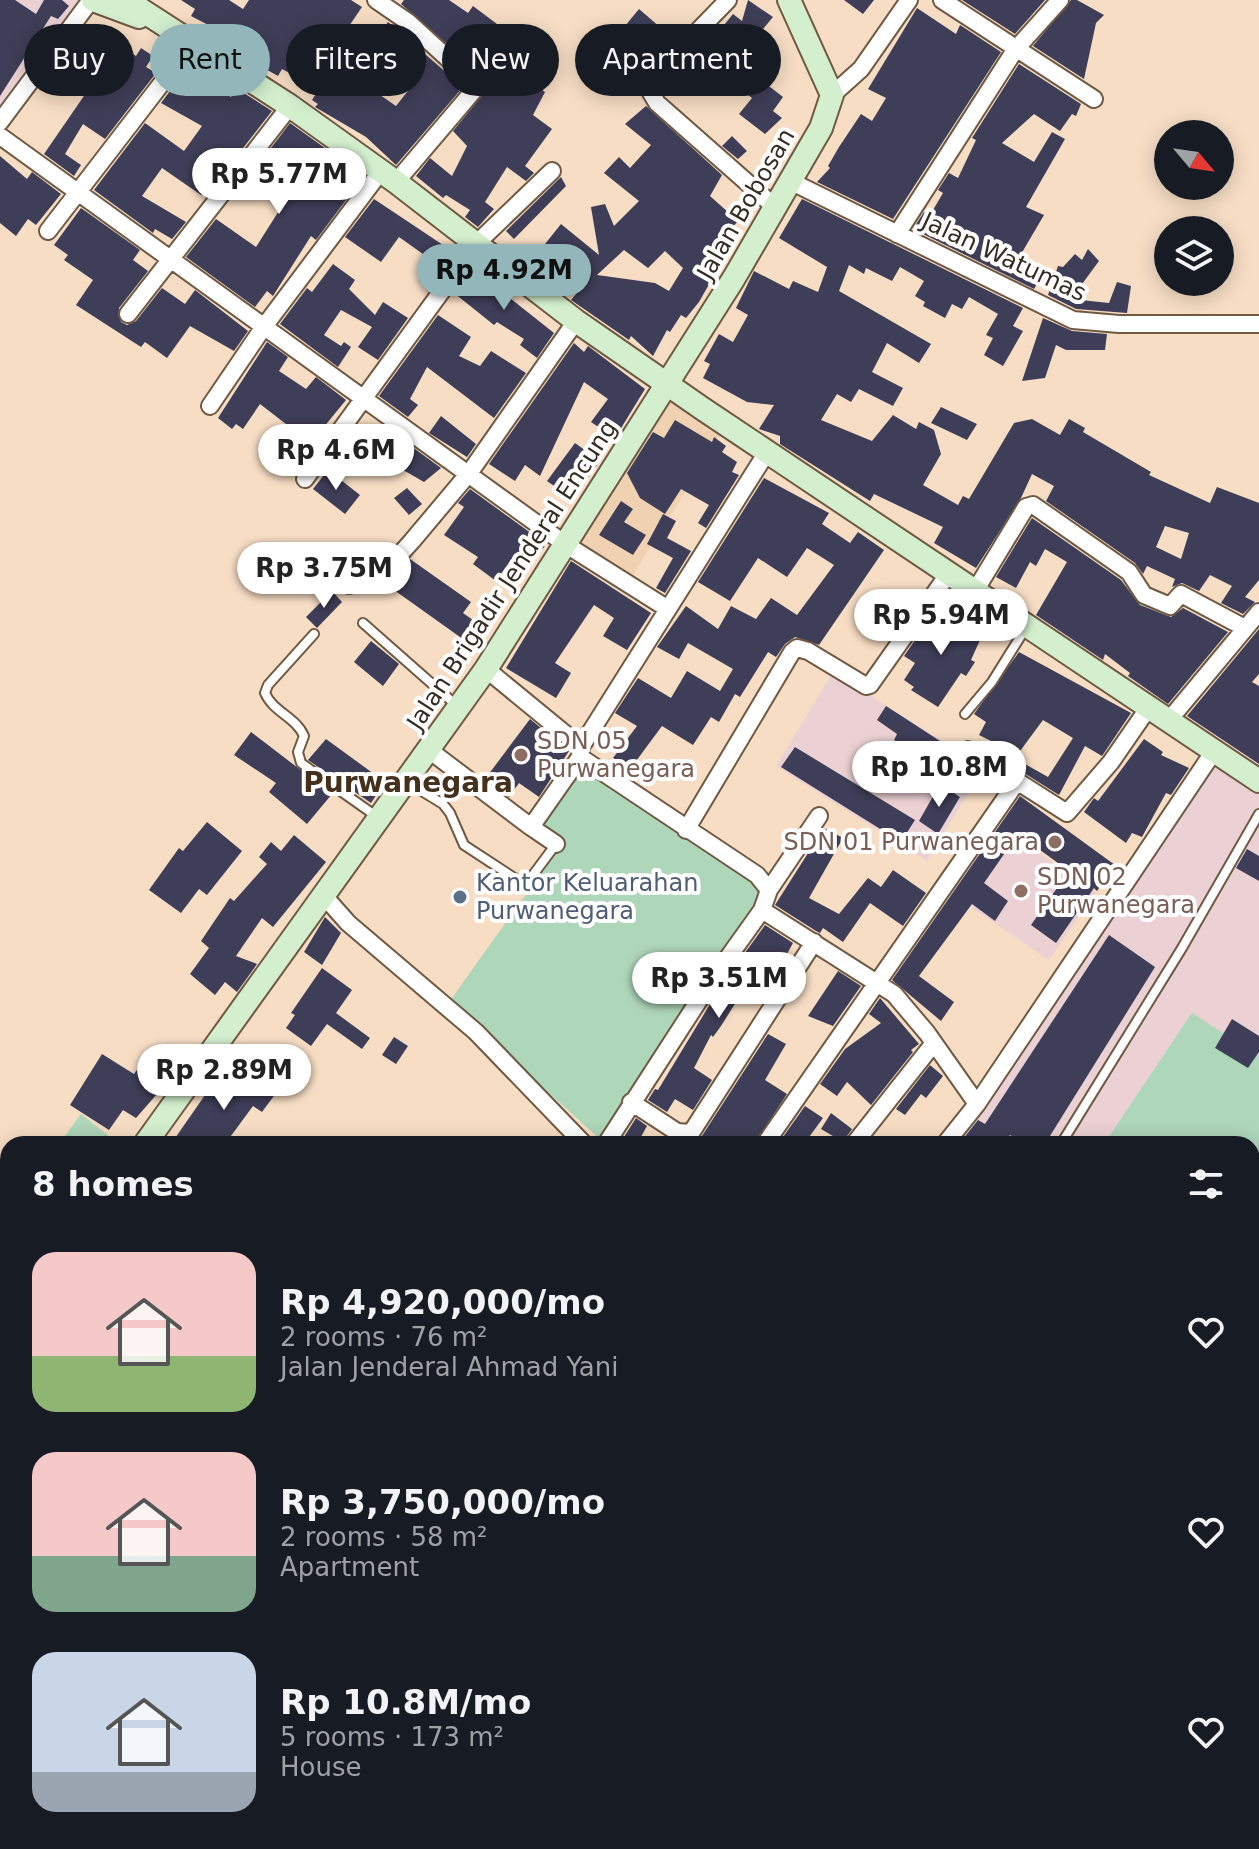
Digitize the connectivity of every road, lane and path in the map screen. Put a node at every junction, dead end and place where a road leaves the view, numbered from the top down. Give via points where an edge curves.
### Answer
1 (92, 0) edge
2 (126, 0) edge
3 (376, 0) edge
4 (728, 0) edge
5 (789, 0) edge
6 (909, 0) edge
7 (942, 0) edge
8 (1060, 0) edge
9 (156, 22) junction
10 (159, 24) edge
11 (1015, 50) junction
12 (442, 53) edge
13 (270, 93) edge
14 (832, 95) junction
15 (153, 96) edge
16 (468, 96) edge
17 (1094, 99) dead end
18 (290, 106) junction
19 (0, 122) edge
20 (0, 136) edge
21 (552, 171) dead end
22 (388, 176) junction
23 (790, 181) junction
24 (80, 194) junction
25 (775, 207) junction
26 (48, 231) dead end
27 (897, 234) junction
28 (476, 244) junction
29 (169, 260) junction
30 (128, 314) dead end
31 (576, 321) junction
32 (1259, 324) edge
33 (263, 328) junction
34 (668, 384) junction
35 (363, 395) junction
36 (210, 406) dead end
37 (767, 452) junction
38 (470, 472) junction
39 (305, 479) dead end
40 (565, 544) junction
41 (949, 573) junction
42 (349, 585) dead end
43 (975, 591) junction
44 (668, 609) junction
45 (1259, 612) edge
46 (363, 623) dead end
47 (1028, 626) junction
48 (1245, 628) junction
49 (314, 634) dead end
50 (486, 669) junction
51 (1149, 707) junction
52 (460, 709) junction
53 (965, 714) dead end
54 (1169, 720) junction
55 (429, 750) junction
56 (968, 750) dead end
57 (1214, 751) junction
58 (580, 752) junction
59 (1259, 781) edge
60 (406, 782) junction
61 (1016, 783) junction
62 (1259, 814) edge
63 (819, 816) dead end
64 (380, 819) junction
65 (531, 827) junction
66 (686, 830) junction
67 (556, 844) joint
68 (769, 890) junction
69 (325, 897) junction
70 (762, 910) junction
71 (814, 942) junction
72 (878, 982) junction
73 (934, 1043) junction
74 (631, 1102) junction
75 (977, 1104) junction
76 (151, 1136) edge
77 (576, 1136) edge
78 (611, 1136) edge
79 (771, 1136) edge
80 (860, 1136) edge
81 (951, 1136) edge
82 (1066, 1136) edge

1 - 9 street
1 - 19 street
2 - 9 street
3 - 12 street
4 - 25 street via 660,70 650,91 657,103
5 - 14 street
6 - 14 street via 861,69
7 - 11 street
8 - 11 street
9 - 10 street
11 - 17 street
11 - 27 street
13 - 18 street
14 - 23 street, Jalan Bobosan via 827,116
15 - 24 street
16 - 22 street
18 - 22 street
18 - 29 street
20 - 24 street
21 - 28 street
22 - 28 street
22 - 33 street
23 - 25 street, Jalan Bobosan
23 - 27 street, Jalan Watumas
24 - 26 street
24 - 29 street
25 - 34 street, Jalan Bobosan
27 - 32 street, Jalan Watumas via 1073,320
28 - 31 street
28 - 35 street
29 - 30 street
29 - 33 street
31 - 34 street
31 - 38 street
33 - 35 street
33 - 36 street
34 - 37 street
34 - 40 street, Jalan Brigadir Jenderal Encung
35 - 38 street
35 - 39 street
37 - 41 street
37 - 44 street
38 - 40 street
38 - 42 street via 393,562 368,568
40 - 44 street
40 - 50 street, Jalan Brigadir Jenderal Encung
41 - 43 street
41 - 66 street via 870,685 808,651 792,652
43 - 47 street
43 - 48 street via 1026,507 1033,505 1129,572 1144,595 1170,606 1181,594
44 - 58 street
45 - 48 street
46 - 52 lane
47 - 51 street
47 - 53 lane
48 - 54 street
49 - 64 lane via 265,693 301,728 301,763
50 - 52 street, Jalan Brigadir Jenderal Encung
50 - 58 street
51 - 54 street
51 - 61 street via 1067,813
52 - 55 street, Jalan Brigadir Jenderal Encung
54 - 57 street
55 - 60 street, Jalan Brigadir Jenderal Encung
55 - 65 street
56 - 61 street
57 - 59 street
57 - 75 street
58 - 65 street
58 - 66 street
60 - 64 street, Jalan Brigadir Jenderal Encung
60 - 67 lane via 443,804 464,845 522,883
61 - 72 street
62 - 82 lane
63 - 68 street
64 - 69 street, Jalan Brigadir Jenderal Encung
65 - 67 street
66 - 68 street via 757,875
68 - 70 street
69 - 76 street, Jalan Brigadir Jenderal Encung
69 - 77 street via 348,923 476,1032
70 - 71 street
70 - 74 street
71 - 72 street
71 - 74 street via 691,1133 677,1132
72 - 73 street via 908,1008
72 - 79 street
73 - 75 street
73 - 80 street
74 - 78 street
75 - 81 street

